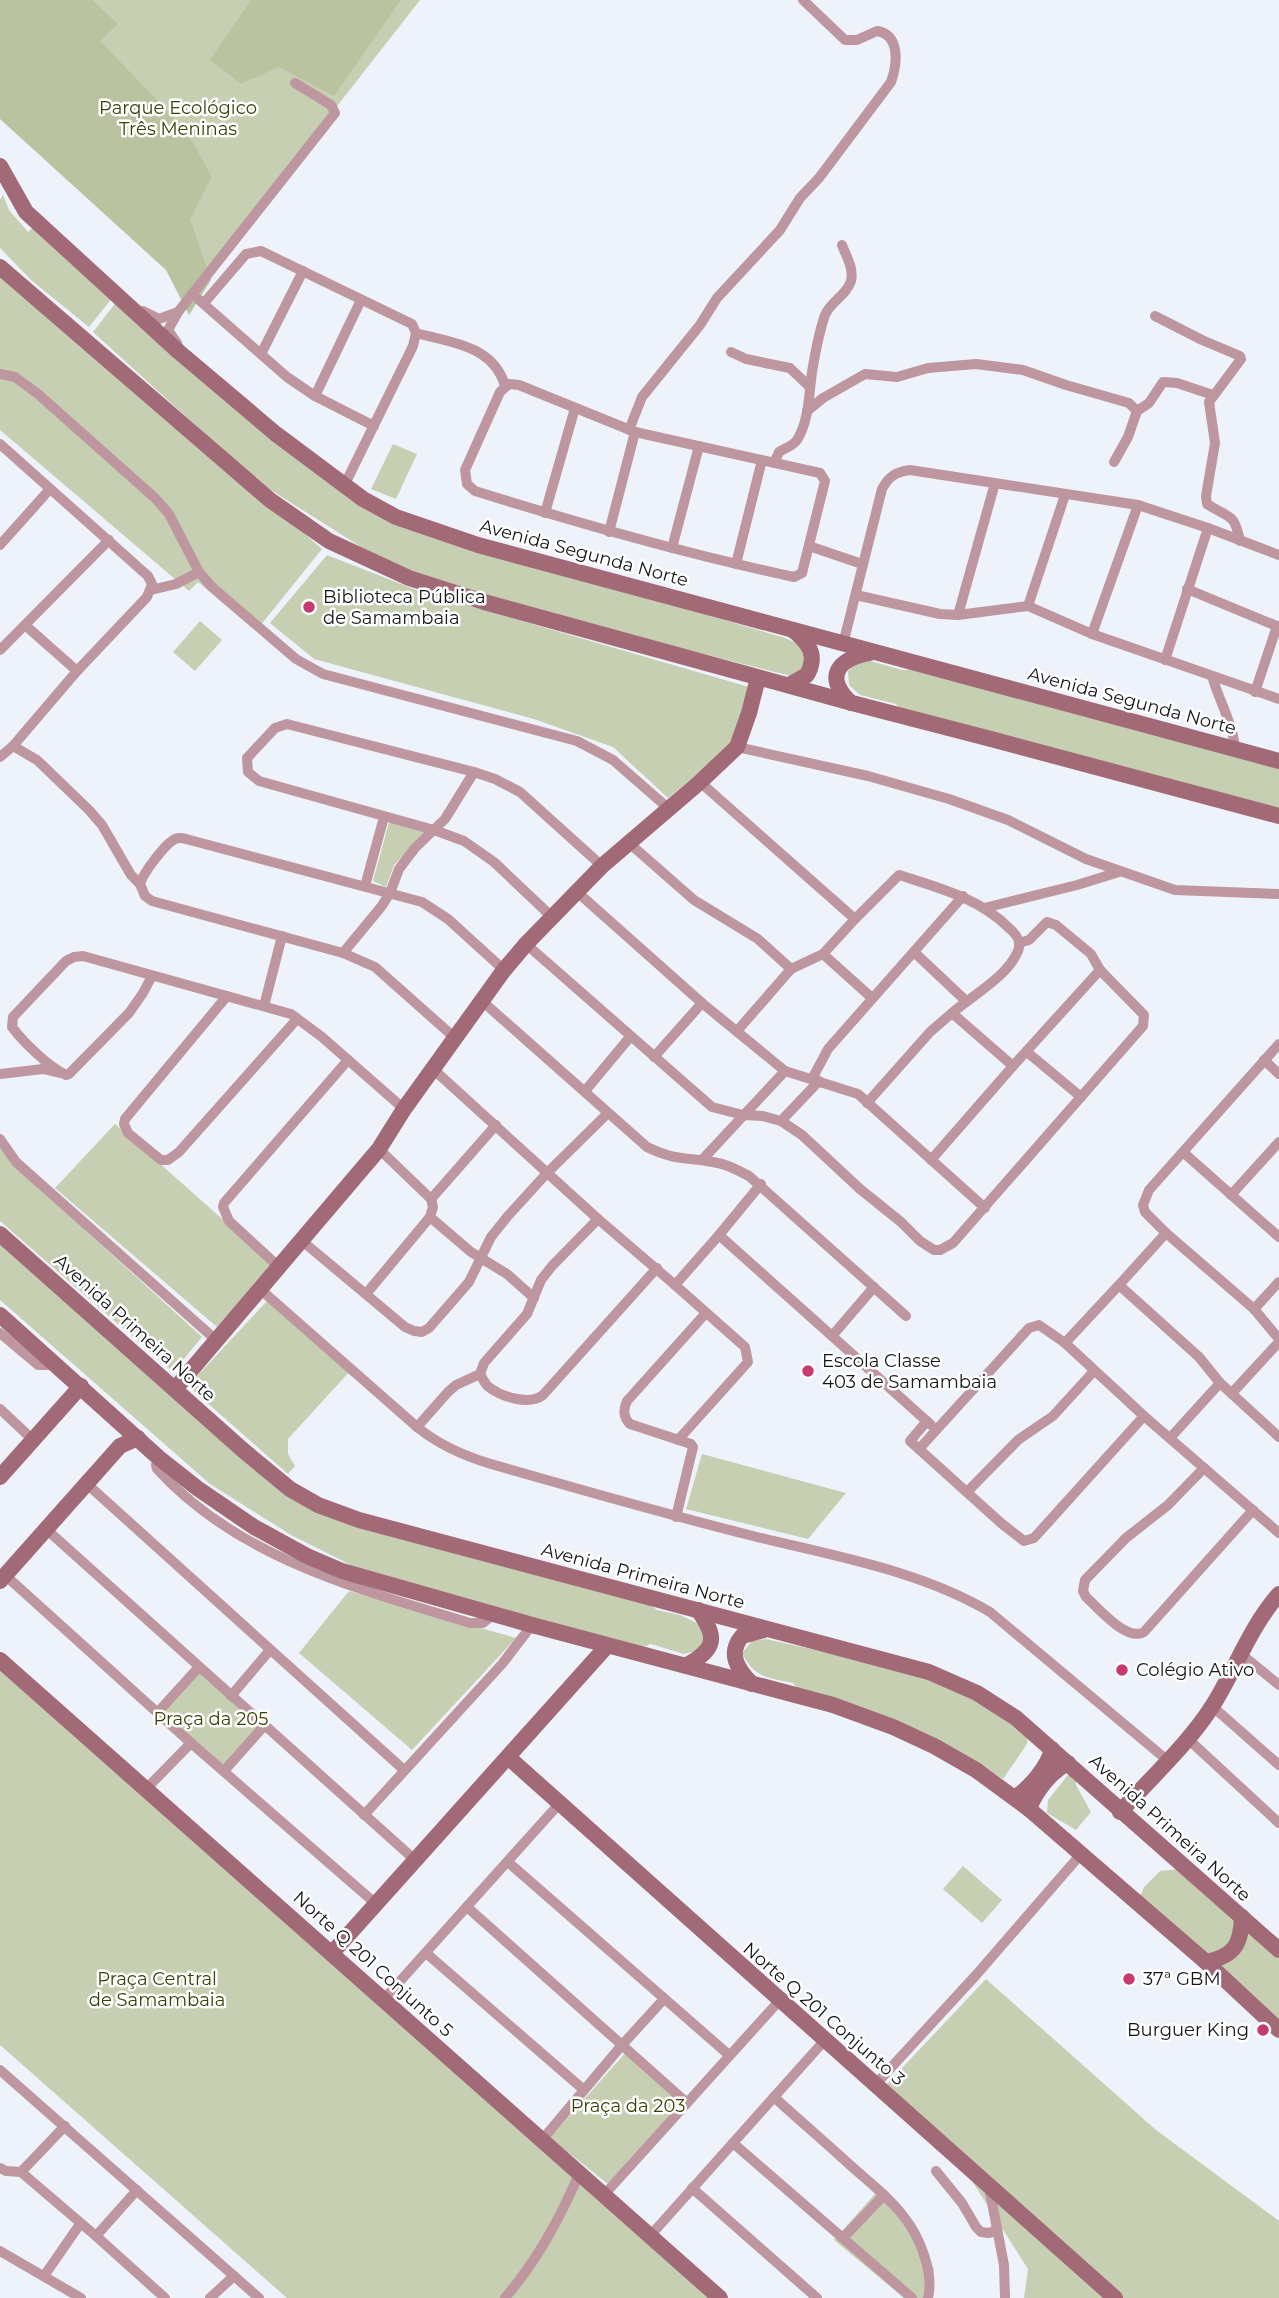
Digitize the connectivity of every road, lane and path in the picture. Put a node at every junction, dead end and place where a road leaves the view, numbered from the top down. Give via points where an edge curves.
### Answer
1 (803, 0) edge
2 (295, 83) dead end
3 (0, 166) edge
4 (842, 245) dead end
5 (0, 268) edge
6 (303, 271) junction
7 (192, 294) junction
8 (361, 300) junction
9 (204, 303) junction
10 (134, 311) junction
11 (178, 312) junction
12 (1155, 316) dead end
13 (416, 333) junction
14 (179, 352) junction
15 (731, 352) dead end
16 (261, 354) junction
17 (0, 374) edge
18 (505, 386) junction
19 (810, 387) junction
20 (1213, 395) junction
21 (315, 396) junction
22 (575, 408) junction
23 (807, 411) junction
24 (1137, 411) junction
25 (374, 426) junction
26 (632, 431) junction
27 (0, 444) edge
28 (699, 446) junction
29 (762, 460) junction
30 (1114, 462) dead end
31 (774, 463) junction
32 (996, 482) junction
33 (344, 486) junction
34 (50, 489) junction
35 (1065, 495) junction
36 (1138, 505) junction
37 (545, 513) junction
38 (1208, 528) junction
39 (609, 532) junction
40 (108, 540) junction
41 (1240, 541) junction
42 (0, 545) edge
43 (809, 546) junction
44 (672, 548) junction
45 (1279, 555) edge
46 (736, 564) junction
47 (862, 564) junction
48 (199, 572) junction
49 (1187, 589) junction
50 (151, 590) junction
51 (856, 595) junction
52 (1028, 607) junction
53 (958, 615) junction
54 (25, 625) junction
55 (1278, 626) edge
56 (793, 629) junction
57 (1092, 634) junction
58 (843, 644) junction
59 (0, 650) edge
60 (872, 652) junction
61 (1165, 660) junction
62 (77, 671) junction
63 (1212, 676) junction
64 (758, 678) junction
65 (789, 685) junction
66 (1255, 692) junction
67 (1279, 699) edge
68 (852, 704) junction
69 (13, 746) junction
70 (737, 747) junction
71 (1235, 749) junction
72 (0, 757) edge
73 (1279, 761) edge
74 (474, 772) junction
75 (700, 782) junction
76 (667, 808) junction
77 (1279, 816) edge
78 (384, 817) junction
79 (434, 830) junction
80 (629, 843) junction
81 (601, 866) junction
82 (1119, 872) junction
83 (140, 884) junction
84 (365, 886) junction
85 (576, 891) junction
86 (390, 892) junction
87 (1279, 894) edge
88 (963, 896) junction
89 (984, 908) junction
90 (552, 917) junction
91 (855, 919) junction
92 (282, 936) junction
93 (1019, 943) junction
94 (526, 944) junction
95 (915, 952) junction
96 (343, 953) junction
97 (823, 954) junction
98 (791, 969) junction
99 (504, 970) junction
100 (1100, 970) junction
101 (152, 976) junction
102 (228, 996) junction
103 (872, 998) junction
104 (966, 1000) junction
105 (482, 1002) junction
106 (702, 1003) junction
107 (264, 1006) junction
108 (952, 1013) junction
109 (297, 1019) junction
110 (737, 1031) junction
111 (631, 1037) junction
112 (454, 1038) junction
113 (1279, 1044) edge
114 (1027, 1052) junction
115 (654, 1057) junction
116 (348, 1060) junction
117 (1264, 1060) junction
118 (1013, 1066) junction
119 (433, 1069) junction
120 (785, 1071) junction
121 (0, 1073) edge
122 (61, 1073) junction
123 (1279, 1074) edge
124 (815, 1080) junction
125 (585, 1091) junction
126 (1081, 1097) junction
127 (867, 1103) junction
128 (404, 1109) junction
129 (608, 1113) junction
130 (743, 1115) junction
131 (781, 1121) junction
132 (496, 1125) junction
133 (0, 1139) edge
134 (1279, 1142) edge
135 (379, 1149) junction
136 (1184, 1153) junction
137 (702, 1160) junction
138 (931, 1160) junction
139 (547, 1173) junction
140 (761, 1184) junction
141 (1231, 1195) junction
142 (431, 1199) junction
143 (985, 1208) junction
144 (430, 1217) junction
145 (598, 1219) junction
146 (1166, 1233) junction
147 (0, 1234) edge
148 (719, 1234) junction
149 (1279, 1237) edge
150 (301, 1240) junction
151 (482, 1258) junction
152 (279, 1267) junction
153 (657, 1268) junction
154 (1279, 1282) edge
155 (675, 1285) junction
156 (1119, 1285) junction
157 (874, 1287) junction
158 (260, 1289) junction
159 (366, 1294) junction
160 (534, 1298) junction
161 (1254, 1309) junction
162 (705, 1314) junction
163 (0, 1315) edge
164 (906, 1316) dead end
165 (0, 1333) edge
166 (832, 1336) junction
167 (216, 1340) junction
168 (1279, 1341) edge
169 (1065, 1343) junction
170 (53, 1361) junction
171 (1094, 1371) junction
172 (480, 1374) junction
173 (1220, 1383) junction
174 (81, 1386) junction
175 (175, 1389) junction
176 (1232, 1393) junction
177 (0, 1409) edge
178 (1144, 1416) junction
179 (124, 1425) junction
180 (932, 1425) junction
181 (417, 1427) junction
182 (1279, 1437) edge
183 (138, 1438) junction
184 (1170, 1438) junction
185 (33, 1440) junction
186 (678, 1440) junction
187 (120, 1446) junction
188 (1204, 1468) junction
189 (0, 1477) edge
190 (87, 1484) junction
191 (968, 1491) junction
192 (1253, 1510) junction
193 (676, 1517) junction
194 (46, 1530) junction
195 (1279, 1533) edge
196 (2, 1578) edge
197 (1279, 1594) edge
198 (698, 1610) junction
199 (532, 1625) junction
200 (766, 1629) junction
201 (607, 1646) junction
202 (270, 1650) junction
203 (1240, 1653) junction
204 (0, 1660) edge
205 (687, 1665) junction
206 (198, 1668) junction
207 (752, 1685) junction
208 (1279, 1685) edge
209 (231, 1696) junction
210 (1212, 1706) junction
211 (158, 1712) junction
212 (264, 1726) junction
213 (1188, 1739) junction
214 (191, 1742) junction
215 (1052, 1749) junction
216 (509, 1758) junction
217 (1167, 1760) junction
218 (1068, 1763) junction
219 (1279, 1765) edge
220 (404, 1770) junction
221 (224, 1771) junction
222 (147, 1788) junction
223 (1015, 1798) junction
224 (559, 1804) junction
225 (1029, 1808) junction
226 (1121, 1812) junction
227 (364, 1815) junction
228 (1279, 1824) edge
229 (1081, 1854) junction
230 (415, 1860) junction
231 (508, 1862) junction
232 (375, 1903) junction
233 (467, 1907) junction
234 (1242, 1917) junction
235 (1279, 1950) edge
236 (332, 1953) junction
237 (426, 1953) junction
238 (1206, 1962) junction
239 (384, 1999) junction
240 (663, 2000) junction
241 (779, 2001) junction
242 (1279, 2030) edge
243 (824, 2041) junction
244 (622, 2045) junction
245 (729, 2055) junction
246 (0, 2070) edge
247 (875, 2085) junction
248 (584, 2090) junction
249 (774, 2097) junction
250 (687, 2103) junction
251 (65, 2126) junction
252 (542, 2140) junction
253 (733, 2143) junction
254 (0, 2168) edge
255 (936, 2171) dead end
256 (22, 2172) junction
257 (579, 2174) junction
258 (989, 2186) junction
259 (692, 2189) junction
260 (137, 2190) junction
261 (604, 2195) junction
262 (884, 2195) junction
263 (80, 2224) junction
264 (997, 2230) junction
265 (96, 2236) junction
266 (650, 2236) junction
267 (843, 2238) junction
268 (0, 2251) edge
269 (44, 2276) junction
270 (234, 2276) junction
271 (80, 2298) edge
272 (165, 2298) edge
273 (210, 2298) edge
274 (259, 2298) edge
275 (505, 2298) edge
276 (720, 2298) edge
277 (817, 2298) edge
278 (912, 2298) edge
279 (928, 2298) edge
280 (1005, 2298) edge
281 (1115, 2298) edge

1 - 26 street via 845,40 877,31 886,34 896,53 891,82 780,230 717,298 701,325 642,397
2 - 7 street via 331,105 334,116
3 - 10 main road, Avenida Segunda Norte via 26,212
4 - 19 street via 851,280 825,314
5 - 64 main road via 239,475 329,541 409,578
6 - 8 street
6 - 9 street via 261,251 250,252
6 - 16 street
7 - 9 street
7 - 11 street
8 - 13 street via 409,321
8 - 21 street
9 - 16 street
10 - 11 street via 159,319
10 - 14 main road, Avenida Segunda Norte
11 - 14 street via 168,330
12 - 20 street via 1240,356
13 - 18 street via 480,352 498,369
13 - 25 street
14 - 33 main road, Avenida Segunda Norte
15 - 19 street via 789,368
16 - 21 street
17 - 48 street via 15,377 38,394 155,498 169,514
18 - 22 street via 519,385
18 - 37 street via 464,470 465,478 475,491
19 - 23 street
20 - 24 street via 1165,381
20 - 41 street via 1209,407 1215,443 1207,504 1232,517
21 - 25 street
22 - 26 street
22 - 37 street
23 - 24 street via 865,374 897,377 928,368 976,364 1023,370 1129,403
23 - 31 street via 797,440 779,452
24 - 30 street
25 - 33 street
26 - 28 street
26 - 39 street
27 - 34 street
28 - 29 street
28 - 44 street
29 - 31 street
29 - 46 street
31 - 43 street via 820,473 825,481
32 - 35 street
32 - 47 street via 910,470 894,474 882,489
32 - 53 street
33 - 56 main road, Avenida Segunda Norte via 396,517 444,535
34 - 40 street
34 - 42 street
35 - 36 street
35 - 52 street
36 - 38 street
36 - 57 street
37 - 39 street
38 - 41 street
38 - 49 street
39 - 44 street
40 - 50 street via 148,576
40 - 54 street
41 - 45 street
43 - 46 street via 798,576
43 - 47 street
44 - 46 street
47 - 51 street
48 - 50 street
48 - 76 street via 304,665 323,674 577,741 613,760
49 - 55 street
49 - 61 street
50 - 62 street
51 - 53 street
51 - 58 street
52 - 53 street
52 - 57 street
54 - 59 street
54 - 62 street
55 - 66 street
56 - 58 main road, Avenida Segunda Norte
56 - 65 main road via 807,643 813,660 807,675
57 - 61 street
58 - 60 main road, Avenida Segunda Norte
60 - 68 main road via 854,656 840,666 839,688
60 - 71 main road, Avenida Segunda Norte
61 - 63 street
62 - 69 street
63 - 66 street
63 - 71 street
64 - 65 main road
64 - 70 main road
65 - 68 main road
66 - 67 street
68 - 77 main road
69 - 72 street
69 - 83 street via 37,760 89,810
70 - 75 main road
70 - 82 street via 949,799 1008,820
71 - 73 main road, Avenida Segunda Norte
74 - 78 street via 287,724 275,728 247,758 248,772 259,781
74 - 79 street
74 - 81 street via 520,792
75 - 76 main road
75 - 91 street
76 - 80 main road
78 - 79 street
78 - 84 street
79 - 86 street via 399,869
79 - 90 street via 464,841 494,862
80 - 81 main road
80 - 98 street via 694,900 758,939
81 - 85 main road
82 - 87 street via 1175,890
82 - 89 street
83 - 84 street via 171,842 181,838
83 - 92 street via 152,901
84 - 86 street
85 - 90 main road
85 - 106 street
86 - 96 street
86 - 99 street via 435,909
88 - 89 street
88 - 91 street via 899,875
88 - 95 street
89 - 93 street via 1013,930
90 - 94 main road
91 - 97 street
92 - 96 street
92 - 107 street
93 - 100 street via 1029,940 1047,922 1091,954
93 - 104 street via 1012,962
94 - 99 main road
94 - 111 street
95 - 103 street
95 - 104 street
96 - 112 street via 375,967
97 - 98 street
97 - 103 street
98 - 110 street
99 - 105 main road
100 - 114 street
100 - 126 street via 1144,1015 1145,1022
101 - 102 street
101 - 122 street via 115,1029 72,1072
101 - 122 street via 74,957 13,1017 12,1027 19,1036
102 - 107 street
102 - 109 street via 125,1119 128,1133 161,1160 179,1152
103 - 124 street via 828,1049
104 - 108 street
105 - 112 main road
105 - 125 street
106 - 110 street
106 - 115 street
107 - 109 street
108 - 118 street
108 - 127 street
109 - 116 street
110 - 120 street
111 - 115 street
111 - 125 street
112 - 119 main road
113 - 117 street
114 - 118 street
114 - 126 street
115 - 130 street via 712,1107
116 - 128 street
116 - 152 street via 223,1207 229,1221
117 - 123 street
117 - 136 street
118 - 138 street
119 - 128 main road
119 - 132 street
120 - 124 street
120 - 130 street
121 - 122 street via 43,1069
124 - 127 street via 847,1089
124 - 131 street
125 - 129 street
126 - 143 street
127 - 138 street
128 - 135 main road
129 - 137 street via 659,1153
129 - 139 street
130 - 131 street
130 - 137 street
131 - 143 street via 934,1250 953,1243
132 - 139 street
132 - 142 street
133 - 167 street via 24,1170
134 - 141 street
135 - 142 street
135 - 150 main road
136 - 141 street
136 - 146 street via 1144,1198 1145,1212
137 - 140 street via 736,1169
138 - 143 street
139 - 145 street
139 - 151 street via 491,1237
140 - 148 street
140 - 157 street
141 - 149 street
142 - 144 street
144 - 151 street
144 - 159 street
145 - 153 street
145 - 160 street via 552,1266
146 - 156 street
146 - 161 street
147 - 175 main road, Avenida Primeira Norte
148 - 155 street
148 - 166 street
150 - 152 main road
150 - 159 street
151 - 159 street via 469,1282 422,1332 405,1327
151 - 160 street
152 - 158 main road
153 - 155 street
153 - 172 street via 536,1400 490,1388
154 - 161 street
155 - 162 street
156 - 169 street
156 - 173 street via 1199,1357
157 - 164 street
157 - 166 street
158 - 167 main road
158 - 181 street
160 - 172 street via 527,1314 484,1363
161 - 168 street
162 - 186 street via 745,1347 748,1362
162 - 186 street via 624,1407 630,1424
163 - 170 main road
165 - 170 street via 38,1365
166 - 180 street
167 - 175 main road
168 - 176 street
169 - 171 street
169 - 180 street via 1040,1325 1029,1328
170 - 174 main road
171 - 178 street
171 - 191 street via 1053,1416 1018,1440
172 - 181 street via 447,1392
173 - 176 street
173 - 184 street
174 - 179 main road
174 - 185 main road
175 - 198 main road, Avenida Primeira Norte via 290,1489 318,1505 359,1520
176 - 182 street
177 - 185 street
178 - 184 street
178 - 191 street via 1030,1540 1024,1541
179 - 183 main road
179 - 187 main road
180 - 191 street via 919,1449
181 - 193 street via 470,1458
183 - 187 main road
183 - 199 main road via 197,1488 307,1556 342,1571
184 - 188 street
185 - 189 main road
186 - 193 street via 691,1444 694,1452
187 - 190 main road
188 - 192 street
188 - 192 street via 1085,1580 1086,1597 1125,1632 1144,1632
190 - 194 main road
190 - 202 street
192 - 195 street
193 - 217 street via 907,1576 959,1594 990,1612
194 - 196 main road
194 - 206 street
196 - 211 street
197 - 203 main road
198 - 200 main road, Avenida Primeira Norte
198 - 205 main road via 709,1625 710,1645
199 - 201 main road
199 - 220 street
200 - 207 main road via 742,1636 735,1649 737,1665
200 - 215 main road, Avenida Primeira Norte via 929,1672 977,1693
201 - 205 main road
201 - 216 main road
202 - 209 street
202 - 220 street
203 - 208 street
203 - 210 main road
204 - 222 main road, Norte Q 201 Conjunto 5
205 - 207 main road
206 - 209 street
206 - 211 street
207 - 223 main road via 833,1705 893,1727 976,1770
209 - 212 street
210 - 213 main road
210 - 219 street
211 - 214 street
212 - 221 street
212 - 227 street
213 - 217 main road
213 - 228 street
214 - 221 street
214 - 222 street
215 - 218 main road, Avenida Primeira Norte
215 - 223 main road via 1050,1758
216 - 224 main road, Norte Q 201 Conjunto 3
216 - 230 main road
217 - 226 main road
218 - 225 main road via 1059,1767
218 - 226 main road, Avenida Primeira Norte
220 - 227 street
221 - 232 street
222 - 236 main road, Norte Q 201 Conjunto 5
223 - 225 main road
224 - 231 street
224 - 241 main road, Norte Q 201 Conjunto 3
225 - 229 main road
226 - 234 main road, Avenida Primeira Norte
227 - 230 street
229 - 238 main road
229 - 247 street
230 - 232 main road
231 - 233 street
231 - 240 street
232 - 236 main road
233 - 237 street
233 - 244 street
234 - 235 main road, Avenida Primeira Norte
234 - 238 main road via 1234,1949
236 - 239 main road, Norte Q 201 Conjunto 5
237 - 239 street
237 - 248 street
238 - 242 main road
239 - 252 main road, Norte Q 201 Conjunto 5
240 - 244 street
240 - 245 street
241 - 243 main road, Norte Q 201 Conjunto 3
241 - 245 street
243 - 247 main road, Norte Q 201 Conjunto 3
243 - 249 street
244 - 248 street
244 - 250 street
245 - 250 street
246 - 251 street
247 - 258 main road, Norte Q 201 Conjunto 3
248 - 252 street
249 - 253 street
249 - 262 street
250 - 261 street
251 - 256 street
251 - 260 street
252 - 257 main road, Norte Q 201 Conjunto 5
253 - 259 street
253 - 267 street
254 - 256 street
255 - 264 street via 981,2232
256 - 263 street
257 - 261 main road, Norte Q 201 Conjunto 5
257 - 275 street via 559,2220 527,2273
258 - 264 street
258 - 281 main road, Norte Q 201 Conjunto 3
259 - 266 street
259 - 277 street
260 - 265 street
260 - 270 street
261 - 266 main road, Norte Q 201 Conjunto 5
262 - 267 street
262 - 279 street via 905,2218 918,2242 926,2266
263 - 265 street
263 - 269 street
264 - 280 street
265 - 272 street
266 - 276 main road, Norte Q 201 Conjunto 5
267 - 278 street
268 - 269 street
269 - 271 street
270 - 273 street
270 - 274 street

